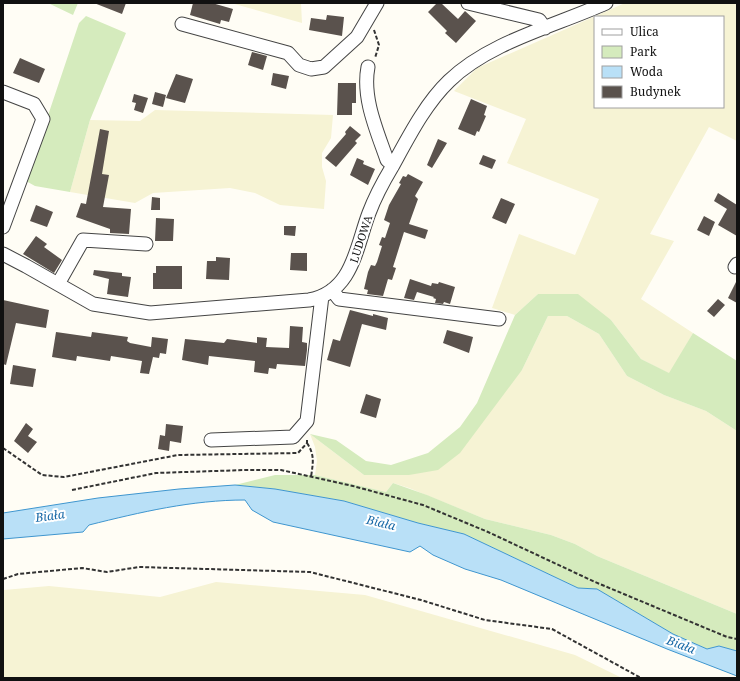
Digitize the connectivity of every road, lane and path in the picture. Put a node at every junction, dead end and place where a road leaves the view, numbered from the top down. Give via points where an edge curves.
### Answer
1 (377, 3) edge
2 (468, 3) edge
3 (606, 3) edge
4 (368, 21) junction
5 (182, 24) dead end
6 (545, 28) junction
7 (368, 68) joint
8 (3, 92) edge
9 (393, 165) junction
10 (3, 228) edge
11 (146, 244) dead end
12 (3, 254) edge
13 (58, 284) junction
14 (328, 293) junction
15 (498, 319) dead end
16 (307, 421) junction
17 (211, 440) dead end
18 (307, 443) junction
19 (3, 448) edge
20 (311, 477) junction
21 (72, 490) dead end
22 (3, 579) edge
23 (737, 639) edge
24 (641, 678) edge

1 - 4 street
2 - 6 street via 539,20
3 - 6 street, LUDOWA
4 - 5 street via 357,37 324,67 311,69 299,65 288,53
4 - 7 path via 379,45 374,61
6 - 9 street, LUDOWA via 484,56 448,81 428,106
7 - 9 street via 368,98 387,160
8 - 10 street via 34,104 43,119
9 - 14 street, LUDOWA via 374,200 350,269 341,283
11 - 13 street via 83,240
12 - 13 street
13 - 14 street via 93,304 150,313 309,300
14 - 15 street via 339,299
14 - 16 street
16 - 17 street via 294,436
16 - 18 path
18 - 19 path via 298,453 178,455 64,477 42,475
18 - 20 path via 314,460
20 - 21 path via 274,470 156,473
20 - 23 path via 423,505 668,613
22 - 24 path via 18,574 82,568 107,572 139,568 310,572 421,600 485,620 552,628

